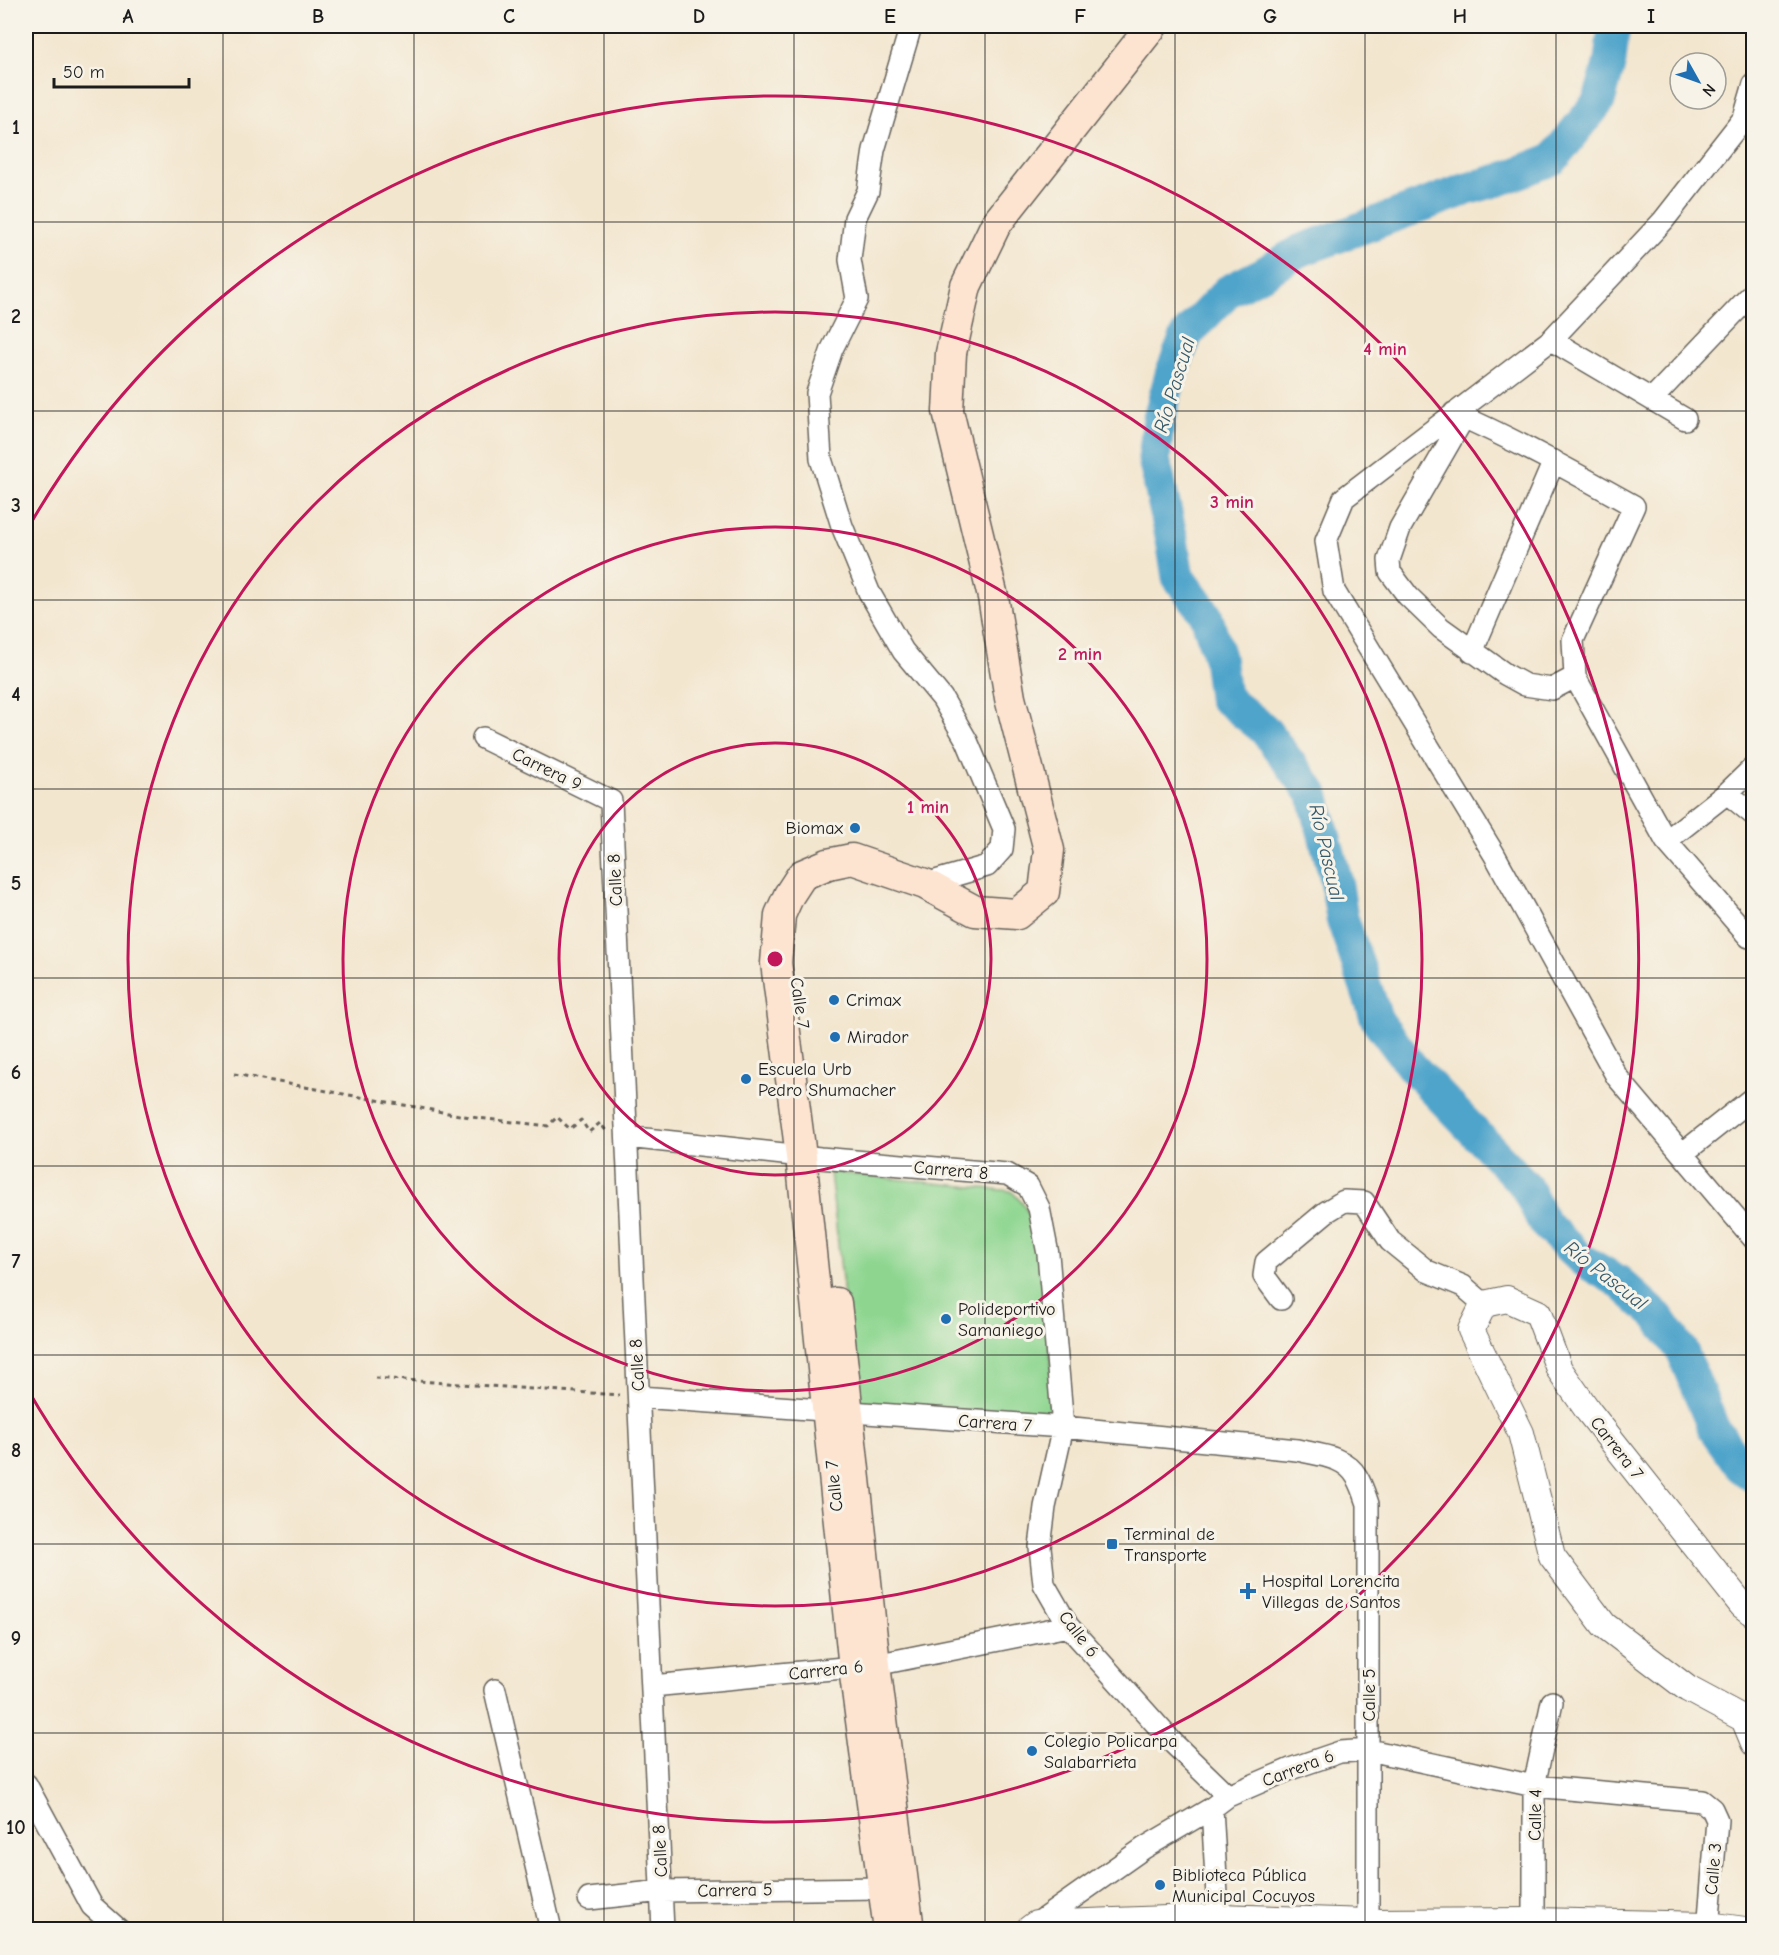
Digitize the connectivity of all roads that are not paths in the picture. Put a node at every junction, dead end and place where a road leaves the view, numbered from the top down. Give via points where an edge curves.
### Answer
1 (911, 26) edge
2 (1152, 26) edge
3 (1754, 84) edge
4 (1754, 292) edge
5 (1551, 340) junction
6 (1652, 399) junction
7 (1459, 415) junction
8 (1685, 419) dead end
9 (1554, 461) junction
10 (1472, 652) junction
11 (1575, 677) junction
12 (483, 738) dead end
13 (1754, 767) edge
14 (1727, 793) junction
15 (611, 801) joint
16 (1754, 815) edge
17 (1666, 841) junction
18 (926, 884) junction
19 (1749, 937) dead end
20 (1754, 1097) edge
21 (627, 1137) junction
22 (1682, 1154) junction
23 (810, 1157) junction
24 (1754, 1239) edge
25 (1281, 1299) dead end
26 (1484, 1304) junction
27 (639, 1397) junction
28 (837, 1411) junction
29 (1063, 1428) junction
30 (1348, 1467) joint
31 (1754, 1614) edge
32 (1068, 1626) junction
33 (864, 1667) junction
34 (652, 1686) junction
35 (495, 1690) dead end
36 (1552, 1702) dead end
37 (1754, 1743) edge
38 (1369, 1750) junction
39 (26, 1784) edge
40 (1534, 1786) junction
41 (1220, 1802) junction
42 (1712, 1809) joint
43 (882, 1888) junction
44 (662, 1891) junction
45 (589, 1899) dead end
46 (1219, 1923) edge
47 (1534, 1925) edge
48 (1368, 1926) edge
49 (1032, 1927) edge
50 (1708, 1927) edge
51 (119, 1929) edge
52 (551, 1929) edge
53 (663, 1929) edge
54 (889, 1929) edge
55 (909, 1929) edge
56 (1745, 1929) edge

1 - 18 street via 874,150 868,190 855,218 850,260 857,299 832,349 818,393 821,459 869,592 903,651 942,698 967,741 1004,829 1002,849 987,866
2 - 18 main road via 996,224 966,286 951,353 948,411 993,597 1010,698 1049,850 1044,892 1017,914 975,911
3 - 5 street via 1744,118 1663,220
4 - 6 street
5 - 6 street
5 - 7 street
6 - 8 street
7 - 9 street
7 - 10 street via 1400,528 1389,560 1390,572 1408,596
7 - 22 street via 1344,498 1326,541 1334,591 1494,854 1617,1077
9 - 10 street
9 - 11 street via 1634,506 1573,640
10 - 11 street via 1525,685 1552,689
11 - 17 street
12 - 15 street, Carrera 9
13 - 14 street
14 - 16 street
14 - 17 street
15 - 21 street, Calle 8
17 - 19 street
18 - 23 main road, Calle 7 via 852,859 828,864 802,875 780,915 776,963
20 - 22 street
21 - 23 street, Carrera 8
21 - 27 street, Calle 8
22 - 24 street
23 - 28 main road, Calle 7
23 - 29 street, Carrera 8 via 1007,1174 1028,1186 1039,1208 1048,1254
25 - 26 street via 1264,1276 1266,1262 1344,1201 1364,1202 1390,1241 1427,1271 1463,1286
26 - 31 street, Carrera 7 via 1507,1299 1538,1313 1559,1369 1583,1404 1742,1605
26 - 37 street via 1471,1330 1521,1433 1552,1556 1604,1625 1688,1689 1744,1719
27 - 28 street, Carrera 7
27 - 34 street, Calle 8
28 - 29 street, Carrera 7
28 - 33 main road, Calle 7
29 - 30 street, Carrera 7 via 1297,1450 1333,1457
29 - 32 street, Calle 6 via 1040,1547 1044,1584
30 - 38 street, Calle 5 via 1357,1477 1368,1504
32 - 33 street, Carrera 6
32 - 41 street, Calle 6 via 1174,1744
33 - 34 street, Carrera 6
33 - 43 main road, Calle 7
33 - 55 main road, Calle 7
34 - 44 street, Calle 8
35 - 52 street
36 - 40 street, Calle 4
38 - 40 street, Carrera 6
38 - 41 street, Carrera 6 via 1340,1752 1293,1768
38 - 48 street, Calle 5
39 - 51 street via 92,1906
40 - 42 street, Carrera 6 via 1702,1801
40 - 47 street, Calle 4
41 - 46 street
41 - 49 street, Carrera 6 via 1144,1848
42 - 50 street, Calle 3 via 1717,1820
43 - 44 street, Carrera 5
43 - 54 main road, Calle 7
44 - 45 street, Carrera 5
44 - 53 street, Calle 8
46 - 48 street
46 - 49 street
47 - 48 street
47 - 50 street
50 - 56 street

